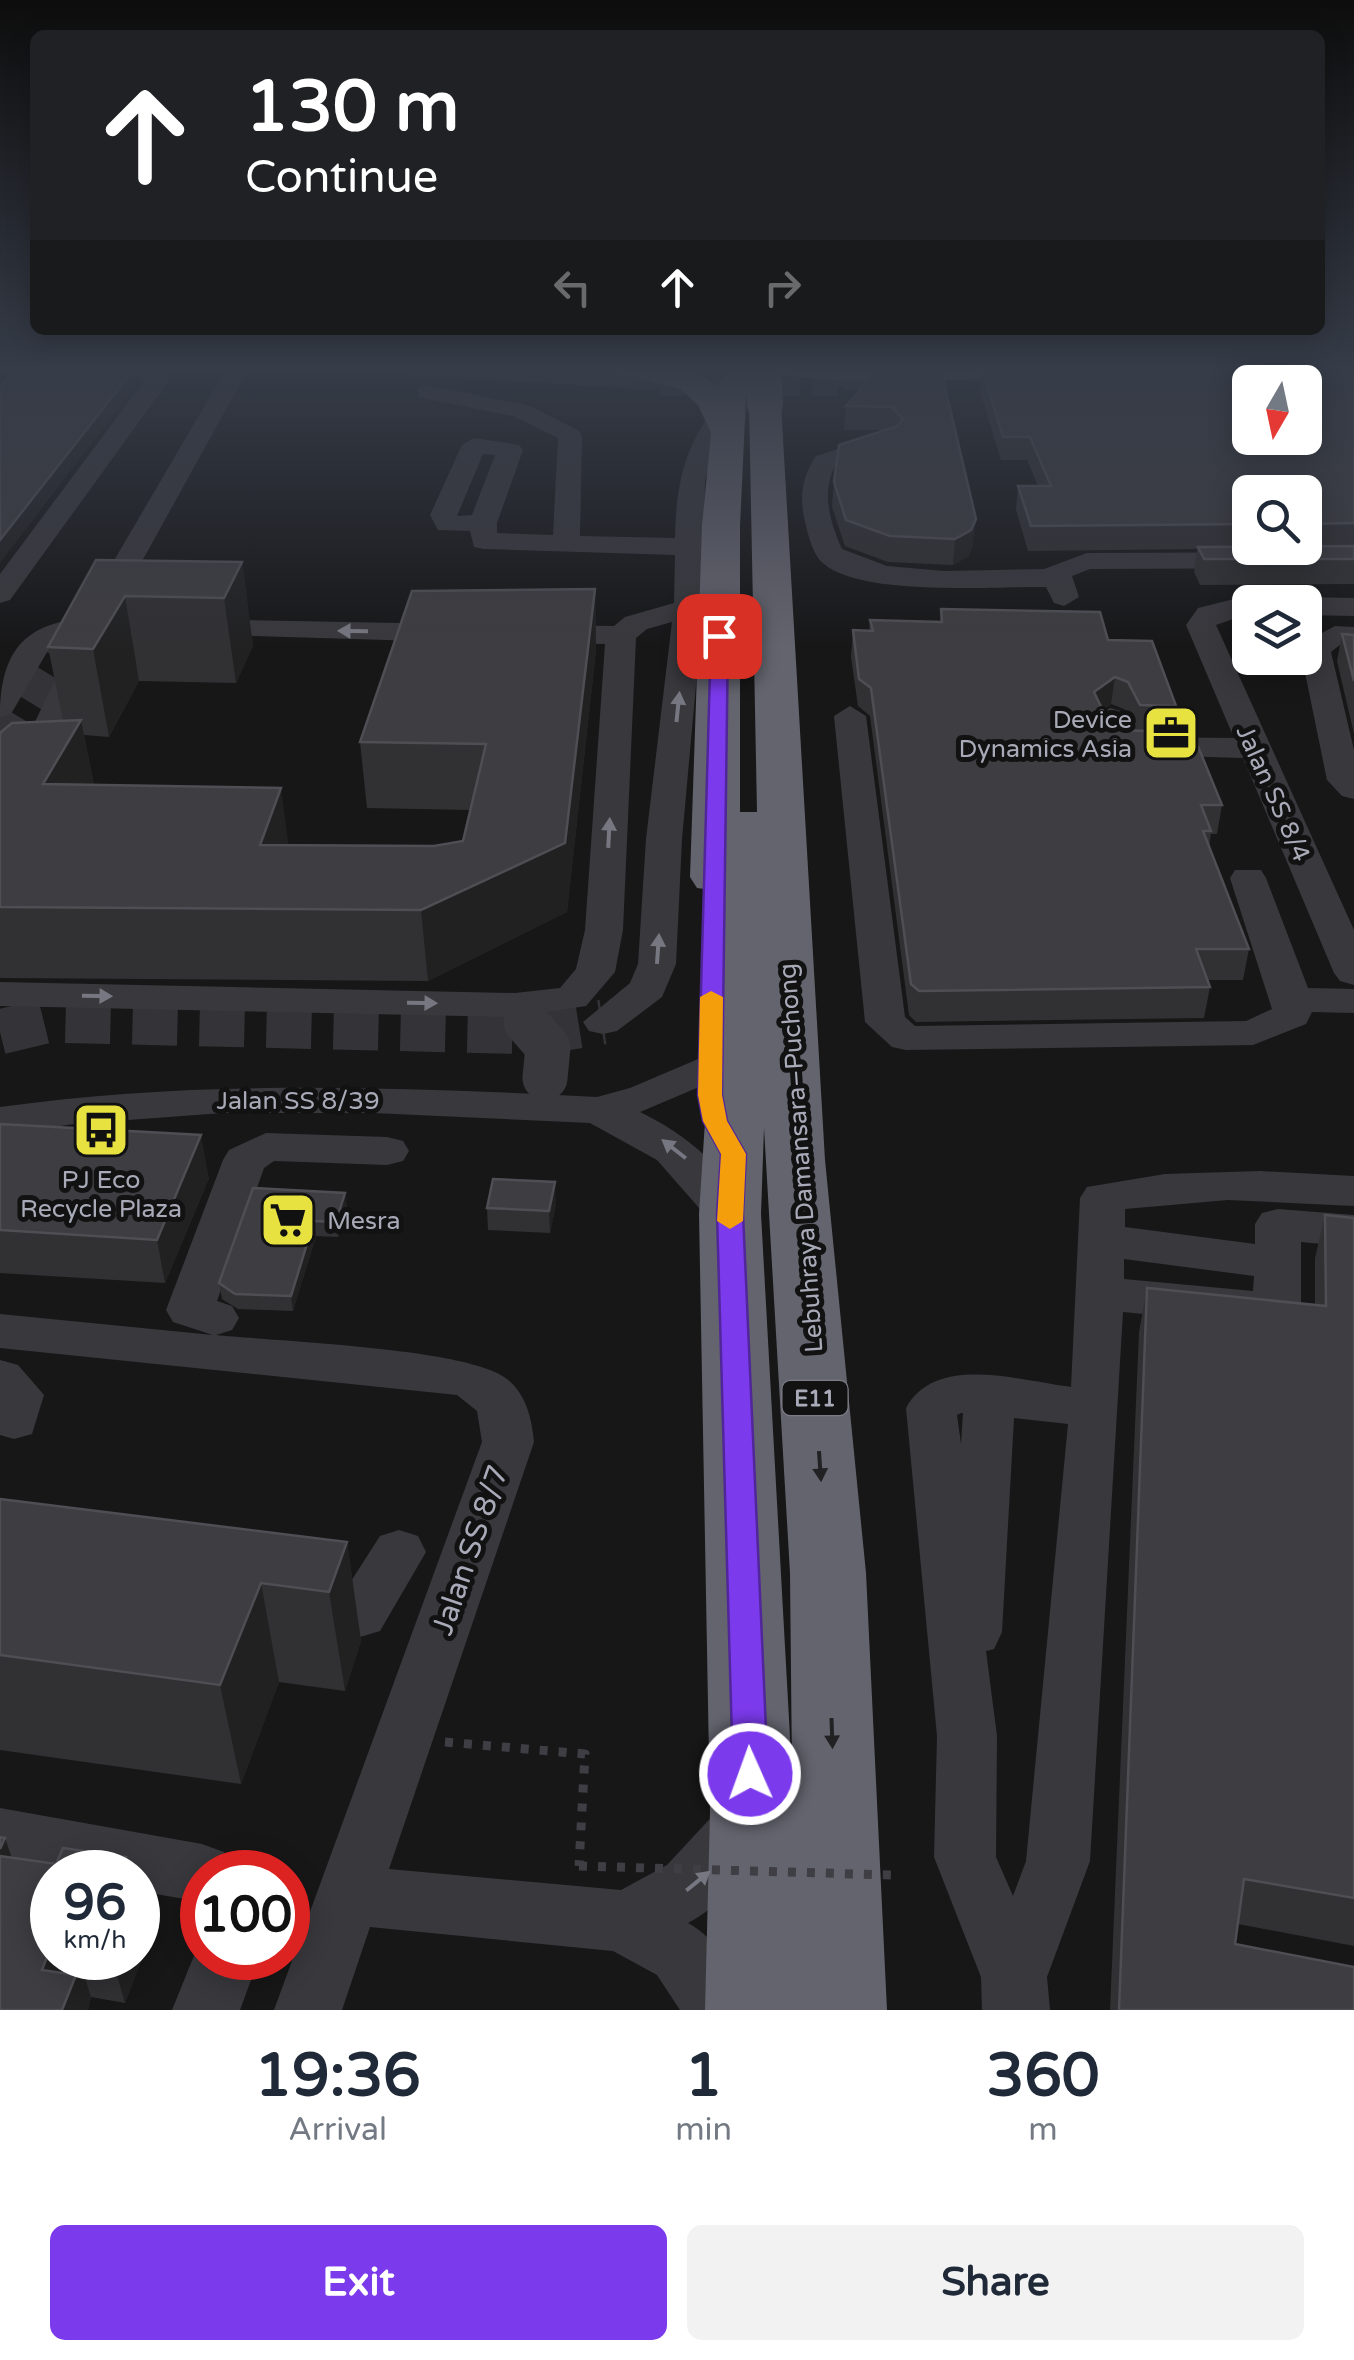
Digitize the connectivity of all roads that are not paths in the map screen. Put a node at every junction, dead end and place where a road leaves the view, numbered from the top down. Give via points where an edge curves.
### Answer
1 (99, 460) edge
2 (184, 460) edge
3 (569, 460) edge
4 (699, 460) edge
5 (724, 460) edge
6 (760, 460) edge
7 (786, 460) edge
8 (830, 460) edge
9 (483, 523) dead end
10 (566, 545) junction
11 (691, 547) junction
12 (1354, 560) edge
13 (0, 594) edge
14 (1322, 606) edge
15 (1354, 607) edge
16 (688, 608) junction
17 (1232, 608) edge
18 (621, 635) junction
19 (1354, 636) edge
20 (0, 707) edge
21 (850, 716) dead end
22 (1110, 718) edge
23 (1254, 748) junction
24 (9, 783) edge
25 (1354, 789) edge
26 (1248, 878) dead end
27 (1354, 973) edge
28 (0, 994) edge
29 (1293, 1000) junction
30 (1354, 1001) edge
31 (520, 1014) junction
32 (603, 1022) tunnel mouth
33 (710, 1067) junction
34 (541, 1092) junction
35 (597, 1110) junction
36 (0, 1121) edge
37 (387, 1151) dead end
38 (753, 1176) junction
39 (1354, 1191) edge
40 (1354, 1231) edge
41 (1101, 1240) junction
42 (1278, 1262) junction
43 (1099, 1293) junction
44 (215, 1318) dead end
45 (0, 1331) edge
46 (1095, 1408) junction
47 (399, 1552) dead end
48 (250, 1600) edge
49 (752, 1812) junction
50 (0, 1838) edge
51 (180, 1869) edge
52 (349, 1895) junction
53 (622, 1922) junction
54 (218, 1980) edge
55 (1015, 1994) edge
56 (206, 2010) edge
57 (308, 2010) edge
58 (720, 2010) edge
59 (751, 2010) edge
60 (840, 2010) edge

1 - 13 street
2 - 24 street via 105,595 56,758
3 - 10 street
4 - 11 street
5 - 33 highway
6 - 38 highway, Lebuhraya Damansara–Puchong / E11, bridge via 766,847
7 - 38 highway via 804,675 816,1079 810,1118
8 - 12 street via 814,484 818,519 834,559 854,568 1062,590 1062,566 1088,561
9 - 10 street via 484,541 494,544
10 - 11 street
11 - 16 street
14 - 15 street
16 - 18 street via 636,623
32 -> 16 street via 648,989 658,964
17 - 23 street, Jalan SS 8/4 via 1208,614 1200,626
18 -> 20 street via 51,629
31 -> 18 street via 572,998 595,972 604,930
19 - 25 street via 1335,635 1315,649 1344,780
21 - 29 street via 885,1022 906,1038 1253,1033 1292,1015
22 - 23 street via 1120,747
23 - 27 street, Jalan SS 8/4
26 - 29 street
28 -> 31 street
29 - 30 street
31 - 34 street, bridge via 549,1043 552,1060
33 - 35 street, Jalan SS 8/39 via 644,1098
33 - 38 highway via 715,1121
34 - 35 street, Jalan SS 8/39
34 - 36 street, Jalan SS 8/39 via 215,1099
38 -> 35 street, Jalan SS 8/39
37 - 44 street via 266,1147 245,1160 190,1310
38 - 49 highway, Lebuhraya Damansara–Puchong / E11
38 -> 60 highway, Lebuhraya Damansara–Puchong / E11 via 828,1573
39 - 41 street via 1290,1184 1154,1188 1103,1198
40 - 42 street via 1278,1224
41 - 42 street
41 - 43 street
42 - 43 street via 1277,1310
43 - 46 street
45 - 52 street, Jalan SS 8/7 via 466,1378 492,1390 506,1411 508,1442
46 - 55 street via 1058,1862
46 - 55 street via 990,1397 965,1857
47 - 48 street via 360,1614
53 -> 49 street via 673,1901 716,1866
49 - 59 highway, Lebuhraya Damansara–Puchong / E11
50 - 51 street
52 - 53 street
52 - 57 street, Jalan SS 8/7
53 - 58 street via 680,1953
54 - 56 street

